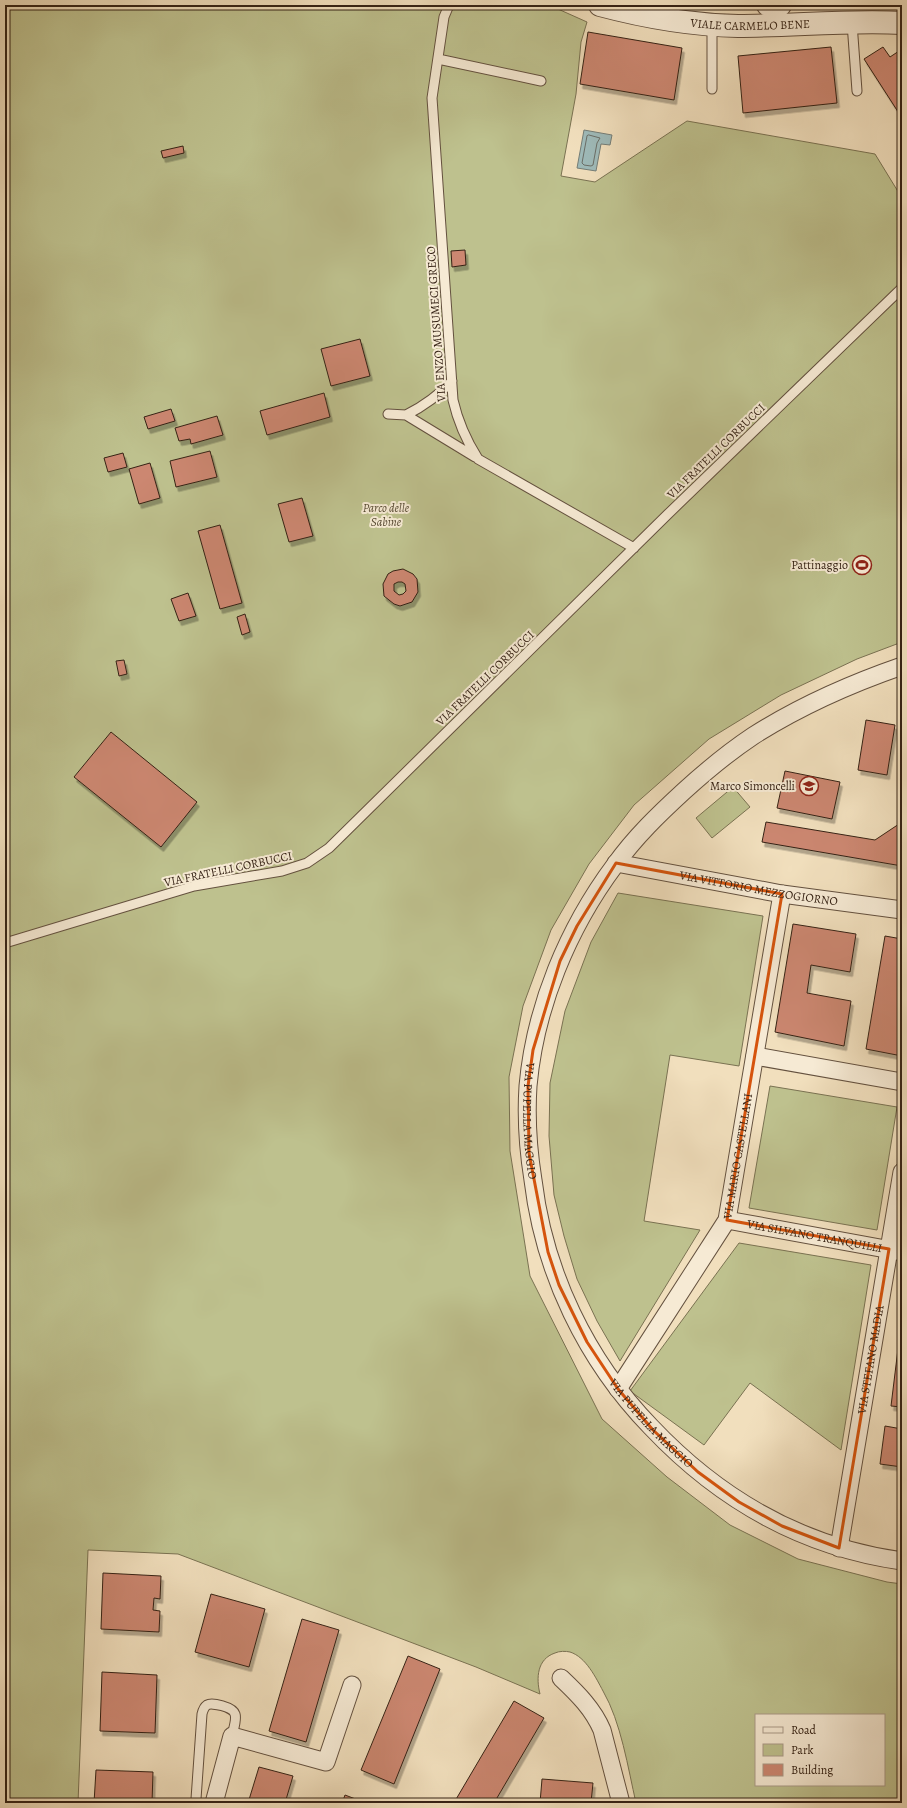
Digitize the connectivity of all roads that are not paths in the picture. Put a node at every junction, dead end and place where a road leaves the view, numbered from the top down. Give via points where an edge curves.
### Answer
1 (449, 5) edge
2 (600, 5) edge
3 (768, 5) edge
4 (780, 5) edge
5 (852, 23) junction
6 (902, 23) edge
7 (712, 24) junction
8 (438, 60) junction
9 (541, 81) dead end
10 (712, 89) dead end
11 (857, 91) dead end
12 (902, 288) edge
13 (452, 380) junction
14 (388, 414) dead end
15 (406, 415) junction
16 (478, 459) junction
17 (634, 548) junction
18 (902, 666) edge
19 (616, 863) junction
20 (782, 894) junction
21 (902, 910) edge
22 (5, 943) edge
23 (755, 1056) junction
24 (902, 1082) edge
25 (902, 1172) edge
26 (727, 1220) junction
27 (896, 1251) edge
28 (618, 1389) junction
29 (839, 1548) junction
30 (902, 1561) edge
31 (561, 1678) dead end
32 (352, 1686) dead end
33 (232, 1736) junction
34 (197, 1803) edge
35 (214, 1803) edge
36 (621, 1803) edge

1 - 8 lane, VIA ENZO MUSUMECI GRECO via 444,17
2 - 7 street, VIALE CARMELO BENE via 656,17
3 - 4 street, VIALE CARMELO BENE
5 - 6 street, VIALE CARMELO BENE
5 - 7 street, VIALE CARMELO BENE via 738,26
5 - 11 lane
7 - 10 lane
8 - 9 lane
8 - 13 lane, VIA ENZO MUSUMECI GRECO via 432,98
12 - 17 lane, VIA FRATELLI CORBUCCI
13 - 15 lane via 438,396
13 - 16 lane, VIA ENZO MUSUMECI GRECO via 458,422
14 - 15 lane
15 - 16 lane
16 - 17 lane, VIA ENZO MUSUMECI GRECO
17 - 22 lane, VIA FRATELLI CORBUCCI via 330,848 307,863 282,871 194,886
18 - 19 street, VIA PUPELLA MAGGIO via 806,706 752,737 704,773 657,816
19 - 20 street, VIA VITTORIO MEZZOGIORNO
19 - 28 street, VIA PUPELLA MAGGIO via 577,926 548,992 533,1050 528,1086 527,1123 534,1192 554,1272 587,1342
20 - 21 street, VIA VITTORIO MEZZOGIORNO
20 - 23 street, VIA MARIO CASTELLANI
23 - 24 street
23 - 26 street, VIA MARIO CASTELLANI
25 - 27 street, VIA STEFANO MADIA
26 - 27 street, VIA SILVANO TRANQUILLI
26 - 28 street, VIA MARIO CASTELLANI
27 - 29 street, VIA STEFANO MADIA
28 - 29 street, VIA PUPELLA MAGGIO via 635,1411 673,1450 719,1488 782,1526
29 - 30 street, VIA PUPELLA MAGGIO
31 - 36 street via 598,1720
32 - 33 street via 326,1762
33 - 34 lane via 236,1719 233,1710 212,1704 204,1707
33 - 35 street

